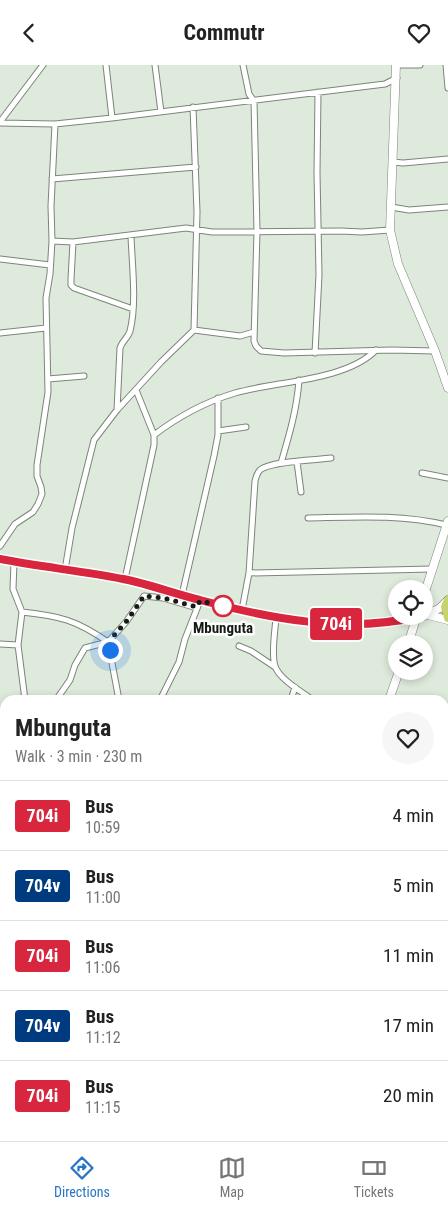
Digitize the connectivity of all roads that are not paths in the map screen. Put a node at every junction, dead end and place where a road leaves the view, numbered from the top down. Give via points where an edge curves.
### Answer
1 (43, 65) edge
2 (106, 65) edge
3 (154, 65) edge
4 (243, 65) edge
5 (396, 65) edge
6 (420, 65) edge
7 (446, 65) edge
8 (396, 77) junction
9 (385, 84) junction
10 (448, 89) edge
11 (318, 92) junction
12 (396, 93) junction
13 (254, 101) junction
14 (193, 107) junction
15 (161, 112) junction
16 (112, 118) junction
17 (0, 122) edge
18 (55, 124) junction
19 (448, 159) edge
20 (393, 162) junction
21 (196, 167) junction
22 (52, 179) junction
23 (391, 207) junction
24 (448, 207) edge
25 (390, 230) junction
26 (196, 231) junction
27 (257, 231) junction
28 (319, 231) junction
29 (131, 236) junction
30 (52, 241) junction
31 (73, 242) junction
32 (0, 259) edge
33 (50, 265) junction
34 (133, 309) junction
35 (46, 328) junction
36 (194, 330) junction
37 (254, 332) junction
38 (0, 333) edge
39 (376, 351) junction
40 (434, 351) junction
41 (315, 353) junction
42 (84, 376) dead end
43 (48, 379) junction
44 (299, 380) junction
45 (448, 388) edge
46 (136, 390) junction
47 (218, 398) junction
48 (117, 410) junction
49 (246, 427) dead end
50 (218, 431) junction
51 (154, 435) junction
52 (330, 458) dead end
53 (297, 462) junction
54 (281, 463) junction
55 (422, 473) dead end
56 (448, 478) edge
57 (301, 492) dead end
58 (308, 518) dead end
59 (447, 523) edge
60 (0, 546) edge
61 (0, 559) edge
62 (14, 562) junction
63 (432, 569) junction
64 (65, 570) junction
65 (249, 573) junction
66 (125, 579) junction
67 (429, 580) edge
68 (182, 595) junction
69 (448, 600) edge
70 (199, 604) junction
71 (242, 610) junction
72 (433, 611) edge
73 (22, 612) junction
74 (433, 617) edge
75 (276, 618) junction
76 (448, 619) edge
77 (388, 621) edge
78 (108, 642) junction
79 (0, 644) edge
80 (18, 645) junction
81 (239, 646) dead end
82 (275, 667) junction
83 (395, 680) edge
84 (294, 687) junction
85 (24, 695) edge
86 (60, 695) edge
87 (118, 695) edge
88 (162, 695) edge
89 (292, 695) edge
90 (306, 695) edge
91 (391, 695) edge
92 (0, 826) edge
93 (0, 860) edge

1 - 17 street
2 - 16 street
3 - 15 street
4 - 13 street via 249,94
5 - 6 street
5 - 8 street
7 - 10 street
8 - 9 street
8 - 12 street
9 - 11 street
9 - 12 street
11 - 13 street
11 - 28 street via 316,173
12 - 20 street
13 - 14 street
13 - 27 street
14 - 15 street
14 - 21 street
15 - 16 street
16 - 18 street
17 - 18 street
18 - 22 street
19 - 20 street
20 - 23 street
21 - 22 street
21 - 26 street
22 - 30 street
23 - 24 street via 409,210
23 - 25 street
25 - 28 street
25 - 40 street via 398,264
26 - 27 street
26 - 29 street via 186,228
26 - 36 street
27 - 28 street
27 - 37 street
28 - 41 street
29 - 31 street
29 - 34 street
30 - 31 street
30 - 33 street
31 - 34 street via 71,285
32 - 33 street
33 - 35 street
34 - 48 street via 129,334 120,348
35 - 38 street
35 - 43 street
36 - 37 street via 240,335
36 - 46 street
37 - 41 street via 254,341 261,351
39 - 40 street
39 - 41 street
39 - 44 street via 339,371
40 - 45 street
42 - 43 street
43 - 60 street via 36,465 42,495 33,512 15,524
44 - 47 street
44 - 54 street via 298,399
46 - 48 street
46 - 51 street
47 - 50 street
47 - 51 street via 181,416
48 - 64 street via 92,447
49 - 50 street
50 - 68 street
51 - 66 street via 150,470
52 - 53 street
53 - 54 street
53 - 57 street
54 - 65 street via 261,469 255,481
55 - 56 street
58 - 59 street via 390,517
59 - 63 street
61 - 62 street
62 - 64 street
62 - 73 street via 13,589
63 - 65 street
63 - 67 street
64 - 66 street
65 - 71 street
66 - 68 street
68 - 70 street
69 - 72 street
69 - 76 main road via 445,607
70 - 71 street
70 - 78 street via 144,596
70 - 88 street via 179,662
71 - 75 street
73 - 78 street via 69,619
73 - 80 street
74 - 76 street
75 - 77 street via 337,624
75 - 82 street
78 - 86 street via 85,648
78 - 87 street
79 - 80 street
80 - 85 street
81 - 82 street
82 - 84 street
83 - 91 street
84 - 89 street
84 - 90 street
92 - 93 street

